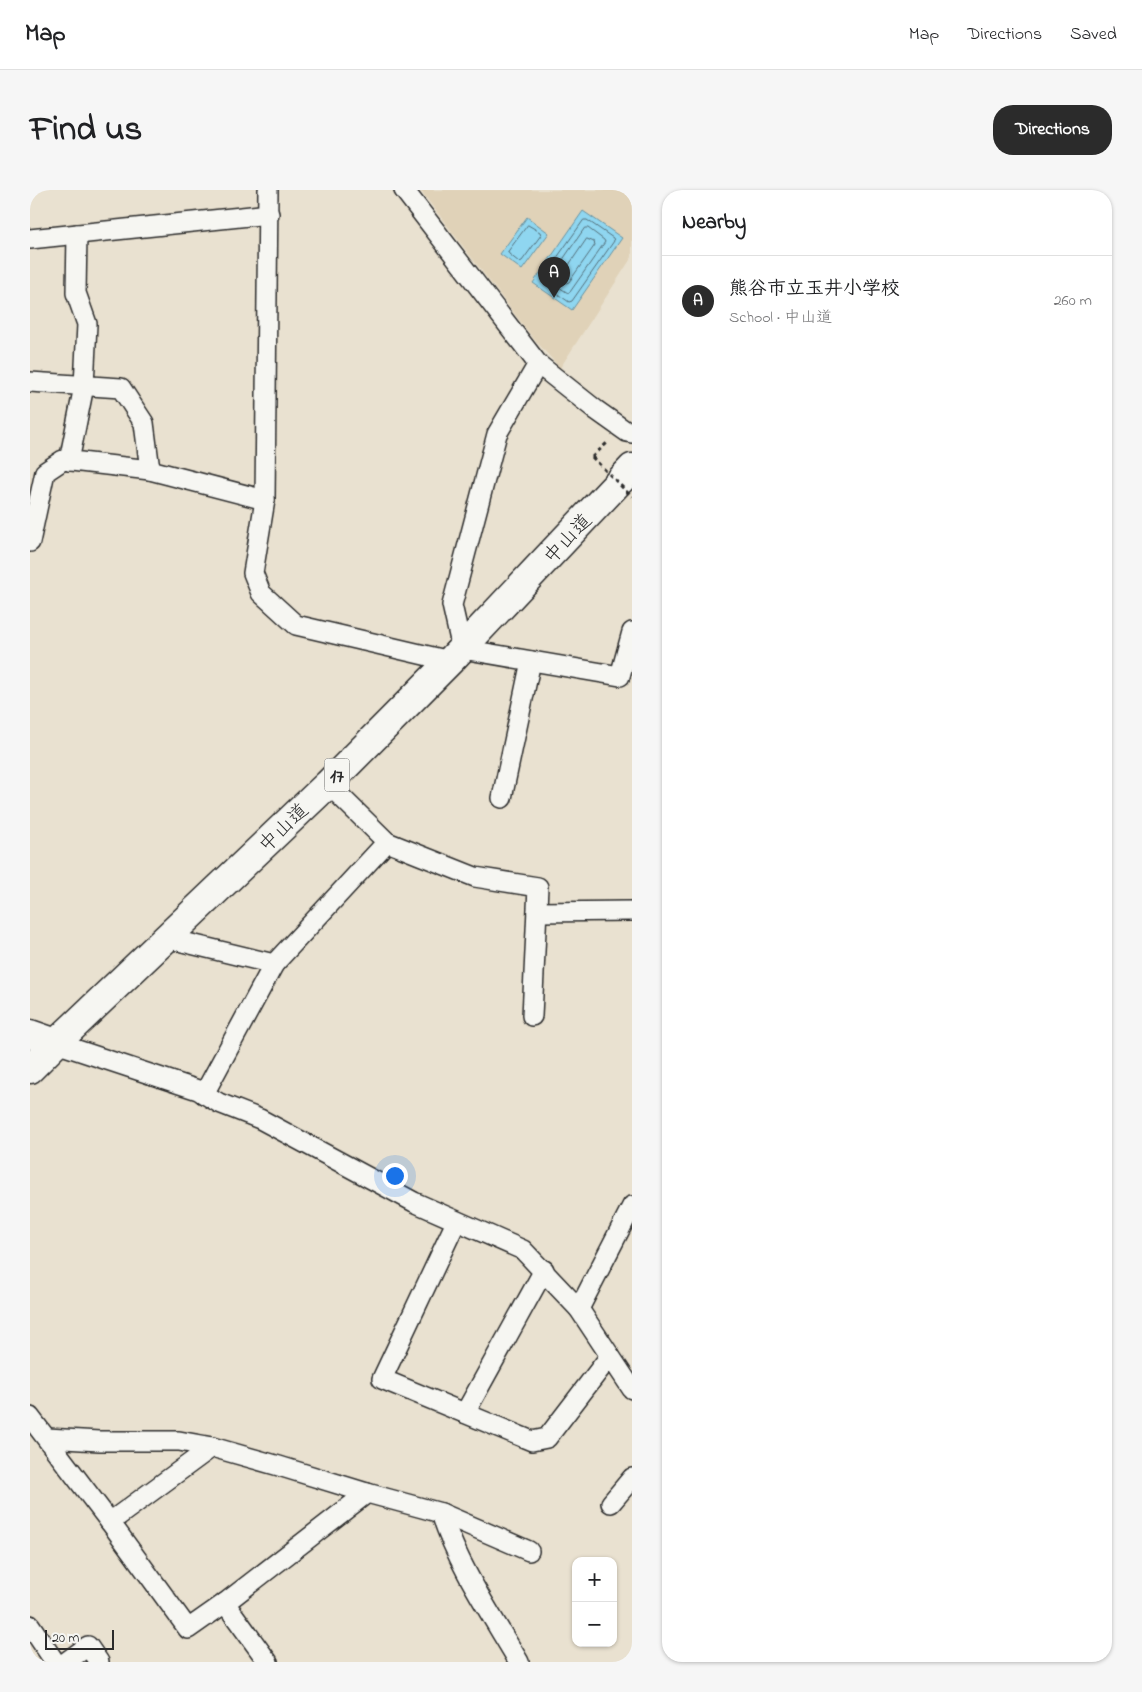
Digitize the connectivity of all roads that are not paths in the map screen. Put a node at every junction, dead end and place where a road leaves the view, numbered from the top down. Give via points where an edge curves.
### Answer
1 (268, 190) edge
2 (404, 190) edge
3 (268, 214) junction
4 (77, 234) junction
5 (30, 239) edge
6 (538, 364) junction
7 (30, 382) edge
8 (84, 386) junction
9 (632, 434) edge
10 (69, 461) junction
11 (632, 468) edge
12 (150, 470) junction
13 (265, 500) junction
14 (30, 542) edge
15 (632, 632) edge
16 (456, 655) junction
17 (531, 661) junction
18 (328, 784) junction
19 (502, 798) dead end
20 (387, 842) junction
21 (537, 912) junction
22 (632, 912) edge
23 (166, 938) junction
24 (274, 964) junction
25 (532, 1016) dead end
26 (30, 1034) edge
27 (56, 1043) junction
28 (30, 1069) edge
29 (204, 1094) junction
30 (632, 1206) edge
31 (456, 1222) junction
32 (544, 1270) junction
33 (579, 1309) junction
34 (610, 1356) junction
35 (632, 1389) edge
36 (465, 1412) junction
37 (30, 1417) edge
38 (47, 1438) junction
39 (212, 1447) junction
40 (632, 1478) edge
41 (367, 1493) junction
42 (611, 1503) dead end
43 (441, 1513) junction
44 (110, 1522) junction
45 (529, 1551) dead end
46 (225, 1603) junction
47 (30, 1626) edge
48 (55, 1662) edge
49 (66, 1662) edge
50 (100, 1662) edge
51 (268, 1662) edge
52 (519, 1662) edge

1 - 3 street
2 - 6 street
3 - 4 street
3 - 13 street
4 - 5 street
4 - 8 street via 76,294 87,324
6 - 9 street
6 - 16 street via 497,434 452,605
7 - 8 street
8 - 10 street
8 - 12 street via 121,388 144,423
10 - 12 street
10 - 14 street via 63,460 45,472
11 - 16 main road, 中山道 / 17
12 - 13 street
13 - 16 street via 253,573 261,593 296,625
15 - 17 street via 620,676
16 - 17 street
16 - 18 main road, 中山道 / 17
17 - 19 street
18 - 20 street
18 - 23 main road, 中山道 / 17
20 - 21 street via 475,877 538,887
20 - 24 street
21 - 22 street
21 - 25 street
23 - 24 street
23 - 27 main road, 中山道 / 17
24 - 29 street
26 - 27 main road
27 - 28 main road, 中山道 / 17
27 - 29 street
29 - 31 street via 260,1119
30 - 33 street
31 - 32 street via 523,1250
31 - 36 street via 382,1378
32 - 33 street
32 - 36 street
33 - 34 street
34 - 35 street
34 - 36 street via 547,1438 532,1440
37 - 38 street
38 - 39 street via 179,1440
38 - 44 street
39 - 41 street
39 - 44 street
40 - 42 street
41 - 43 street
41 - 46 street
43 - 45 street
43 - 52 street via 465,1569
44 - 46 street via 188,1629
46 - 51 street
47 - 48 street
49 - 50 street via 88,1646

